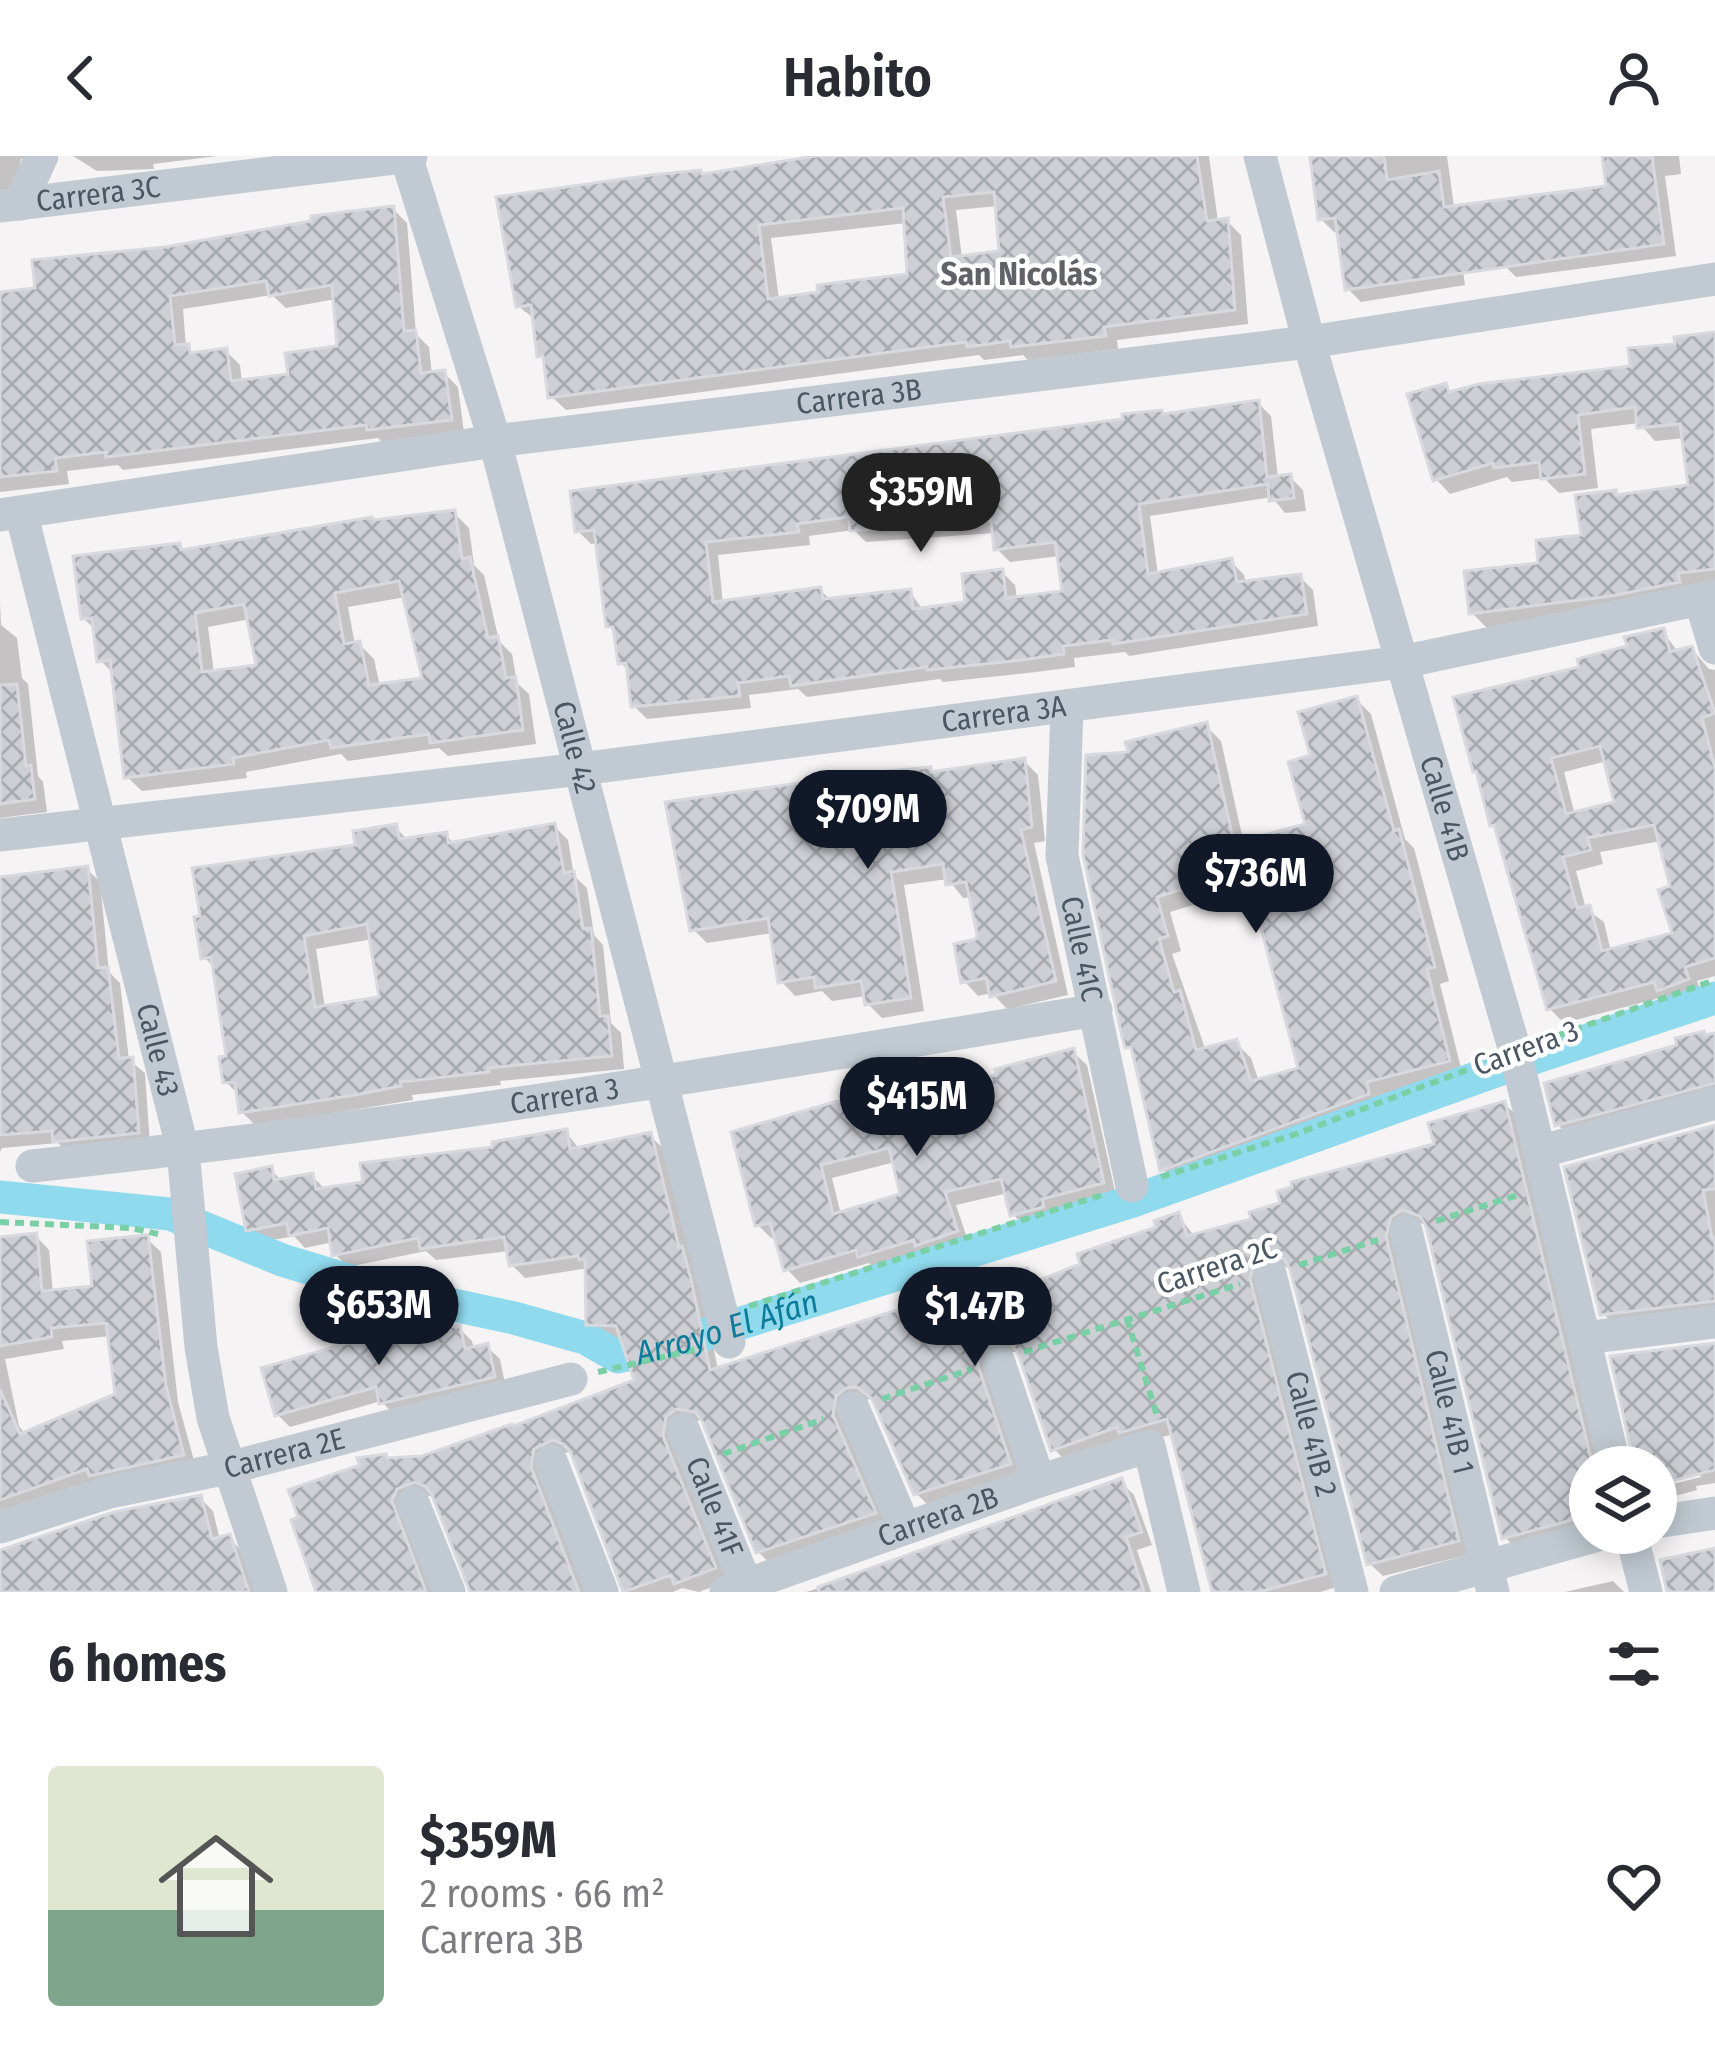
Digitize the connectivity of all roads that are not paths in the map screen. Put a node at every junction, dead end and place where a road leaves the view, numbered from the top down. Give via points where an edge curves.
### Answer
1 (42, 156) edge
2 (408, 156) edge
3 (1260, 156) edge
4 (10, 205) edge
5 (1715, 279) edge
6 (1309, 342) junction
7 (495, 441) junction
8 (10, 514) edge
9 (1708, 597) edge
10 (1715, 648) edge
11 (1402, 662) junction
12 (1067, 708) junction
13 (581, 770) junction
14 (102, 821) junction
15 (0, 835) edge
16 (1096, 1010) junction
17 (663, 1084) junction
18 (1715, 1103) edge
19 (184, 1150) junction
20 (1539, 1152) junction
21 (32, 1166) dead end
22 (1132, 1186) road end
23 (1406, 1231) road end
24 (1270, 1274) road end
25 (1715, 1322) edge
26 (726, 1328) road end
27 (1584, 1338) junction
28 (998, 1360) road end
29 (572, 1379) dead end
30 (853, 1408) road end
31 (682, 1429) dead end
32 (1611, 1446) edge
33 (550, 1461) dead end
34 (228, 1468) junction
35 (1039, 1480) junction
36 (413, 1503) dead end
37 (1715, 1513) edge
38 (1677, 1519) edge
39 (0, 1527) edge
40 (905, 1528) junction
41 (1569, 1547) edge
42 (1636, 1554) edge
43 (1490, 1579) edge
44 (736, 1588) edge
45 (271, 1592) edge
46 (449, 1592) edge
47 (602, 1592) edge
48 (1184, 1592) edge
49 (1352, 1592) edge
50 (1396, 1592) edge
51 (1646, 1592) edge

1 - 4 street
2 - 4 street, Carrera 3C
2 - 7 street, Calle 42
3 - 6 street, Calle 41B
5 - 6 street, Carrera 3B
6 - 7 street, Carrera 3B
6 - 11 street, Calle 41B
7 - 8 street, Carrera 3B
7 - 13 street, Calle 42
8 - 14 street, Calle 43
9 - 10 street
9 - 11 street, Carrera 3A
11 - 12 street, Carrera 3A
11 - 20 street, Calle 41B
12 - 13 street, Carrera 3A
12 - 16 street, Calle 41C via 1062,856
13 - 14 street, Carrera 3A
13 - 17 street, Calle 42
14 - 15 street, Carrera 3A
14 - 19 street, Calle 43
16 - 17 street, Carrera 3
16 - 22 street, Calle 41C
17 - 19 street, Carrera 3
17 - 26 street, Calle 42
18 - 20 street
19 - 21 street, Carrera 3
19 - 34 street, Calle 43 via 201,1347
20 - 27 street, Calle 41B
23 - 43 street, Calle 41B 1
24 - 49 street, Calle 41B 2
25 - 27 street
27 - 32 street, Calle 41B
28 - 35 street
29 - 34 street, Carrera 2E
30 - 40 street
31 - 44 street, Calle 41F
33 - 47 street
34 - 39 street, Carrera 2E via 109,1492
34 - 45 street, Calle 43
35 - 40 street, Carrera 2B
35 - 48 street, Carrera 2B via 1149,1446
36 - 46 street
37 - 38 street
40 - 44 street, Carrera 2B
41 - 43 street
42 - 51 street
43 - 50 street

